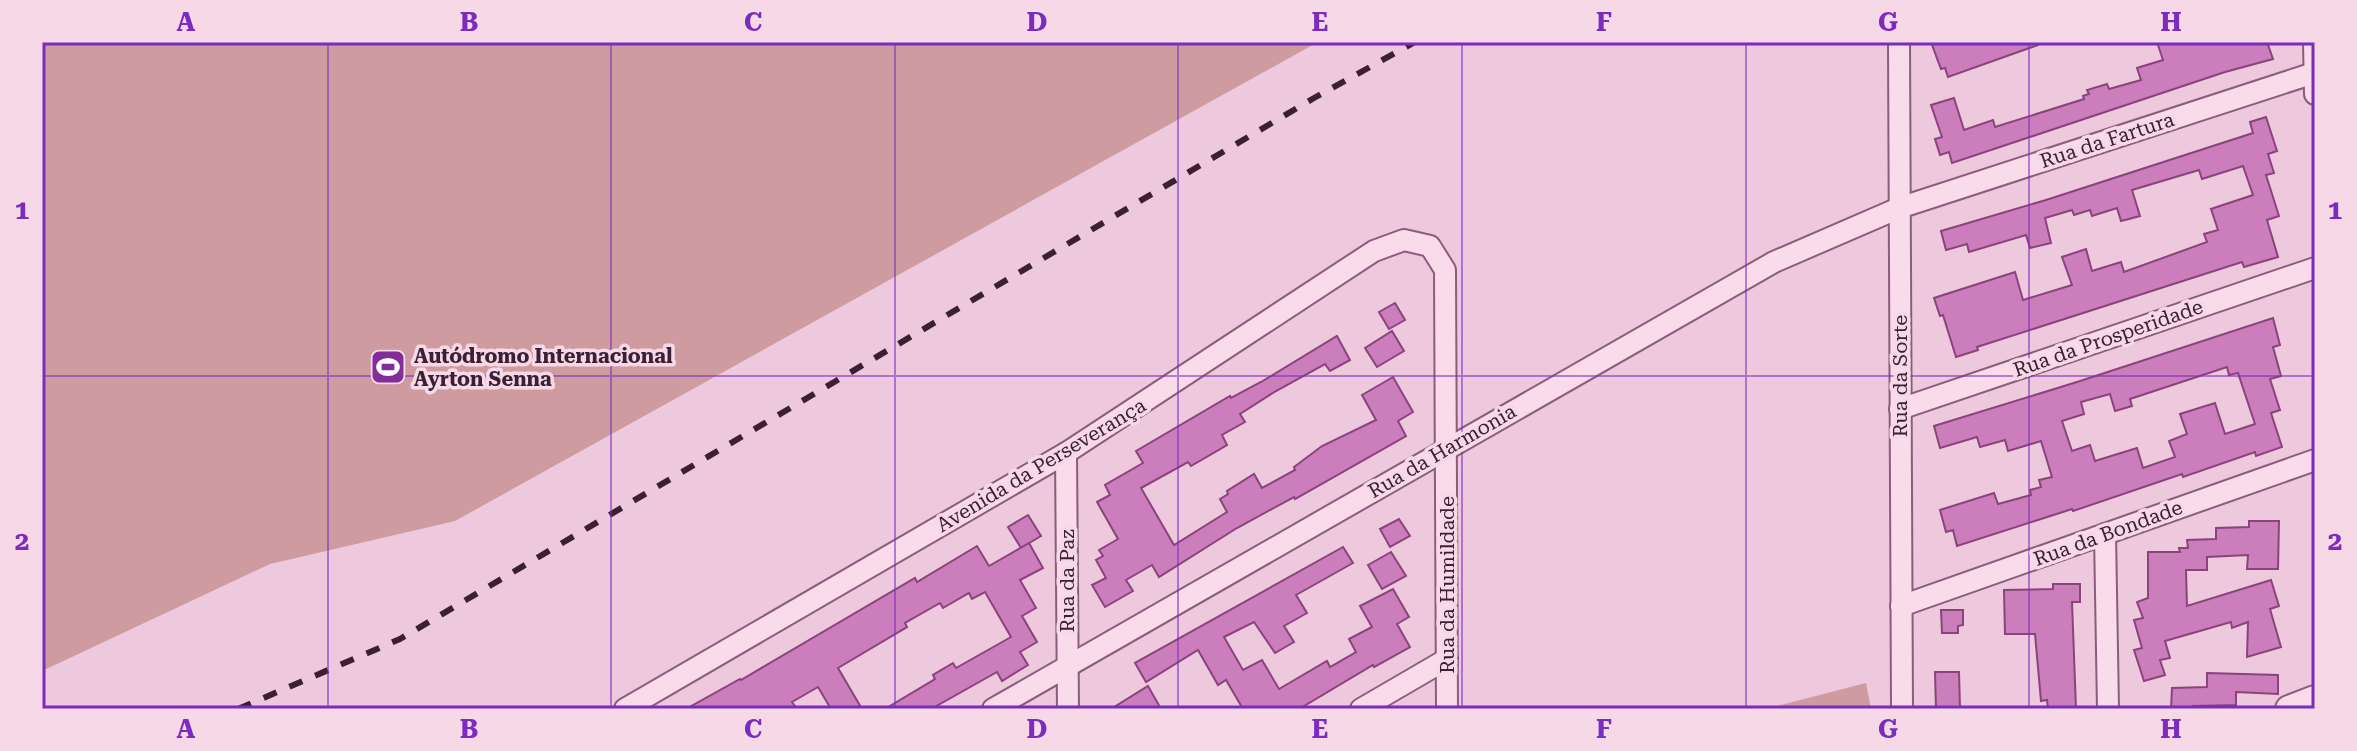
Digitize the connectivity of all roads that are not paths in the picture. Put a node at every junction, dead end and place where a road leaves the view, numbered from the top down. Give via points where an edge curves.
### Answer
1 (1899, 42) edge
2 (2314, 42) edge
3 (2314, 73) edge
4 (2315, 94) edge
5 (1899, 208) junction
6 (2315, 268) edge
7 (1445, 270) joint
8 (1900, 409) junction
9 (1448, 448) junction
10 (1066, 453) junction
11 (2315, 460) edge
12 (2105, 534) junction
13 (1901, 606) junction
14 (1447, 659) junction
15 (1068, 666) junction
16 (2315, 699) edge
17 (625, 709) edge
18 (993, 709) edge
19 (1068, 709) edge
20 (1361, 709) edge
21 (1447, 709) edge
22 (1902, 709) edge
23 (2108, 709) edge
24 (2289, 709) edge

1 - 5 street, Rua da Sorte
2 - 3 street
3 - 4 street
3 - 5 street, Rua da Fartura
5 - 8 street, Rua da Sorte
5 - 9 street, Rua da Harmonia via 1774,262
6 - 8 street, Rua da Prosperidade
7 - 9 street, Rua da Humildade
7 - 10 street, Avenida da Perseverança via 1430,246 1404,240 1374,251
8 - 13 street, Rua da Sorte
9 - 14 street, Rua da Humildade
9 - 15 street, Rua da Harmonia
10 - 15 street, Rua da Paz
10 - 17 street, Avenida da Perseverança
11 - 12 street, Rua da Bondade
12 - 13 street, Rua da Bondade
12 - 23 street
13 - 22 street, Rua da Sorte
14 - 20 street
14 - 21 street, Rua da Humildade
15 - 18 street, Rua da Harmonia
15 - 19 street, Rua da Paz
16 - 24 street

